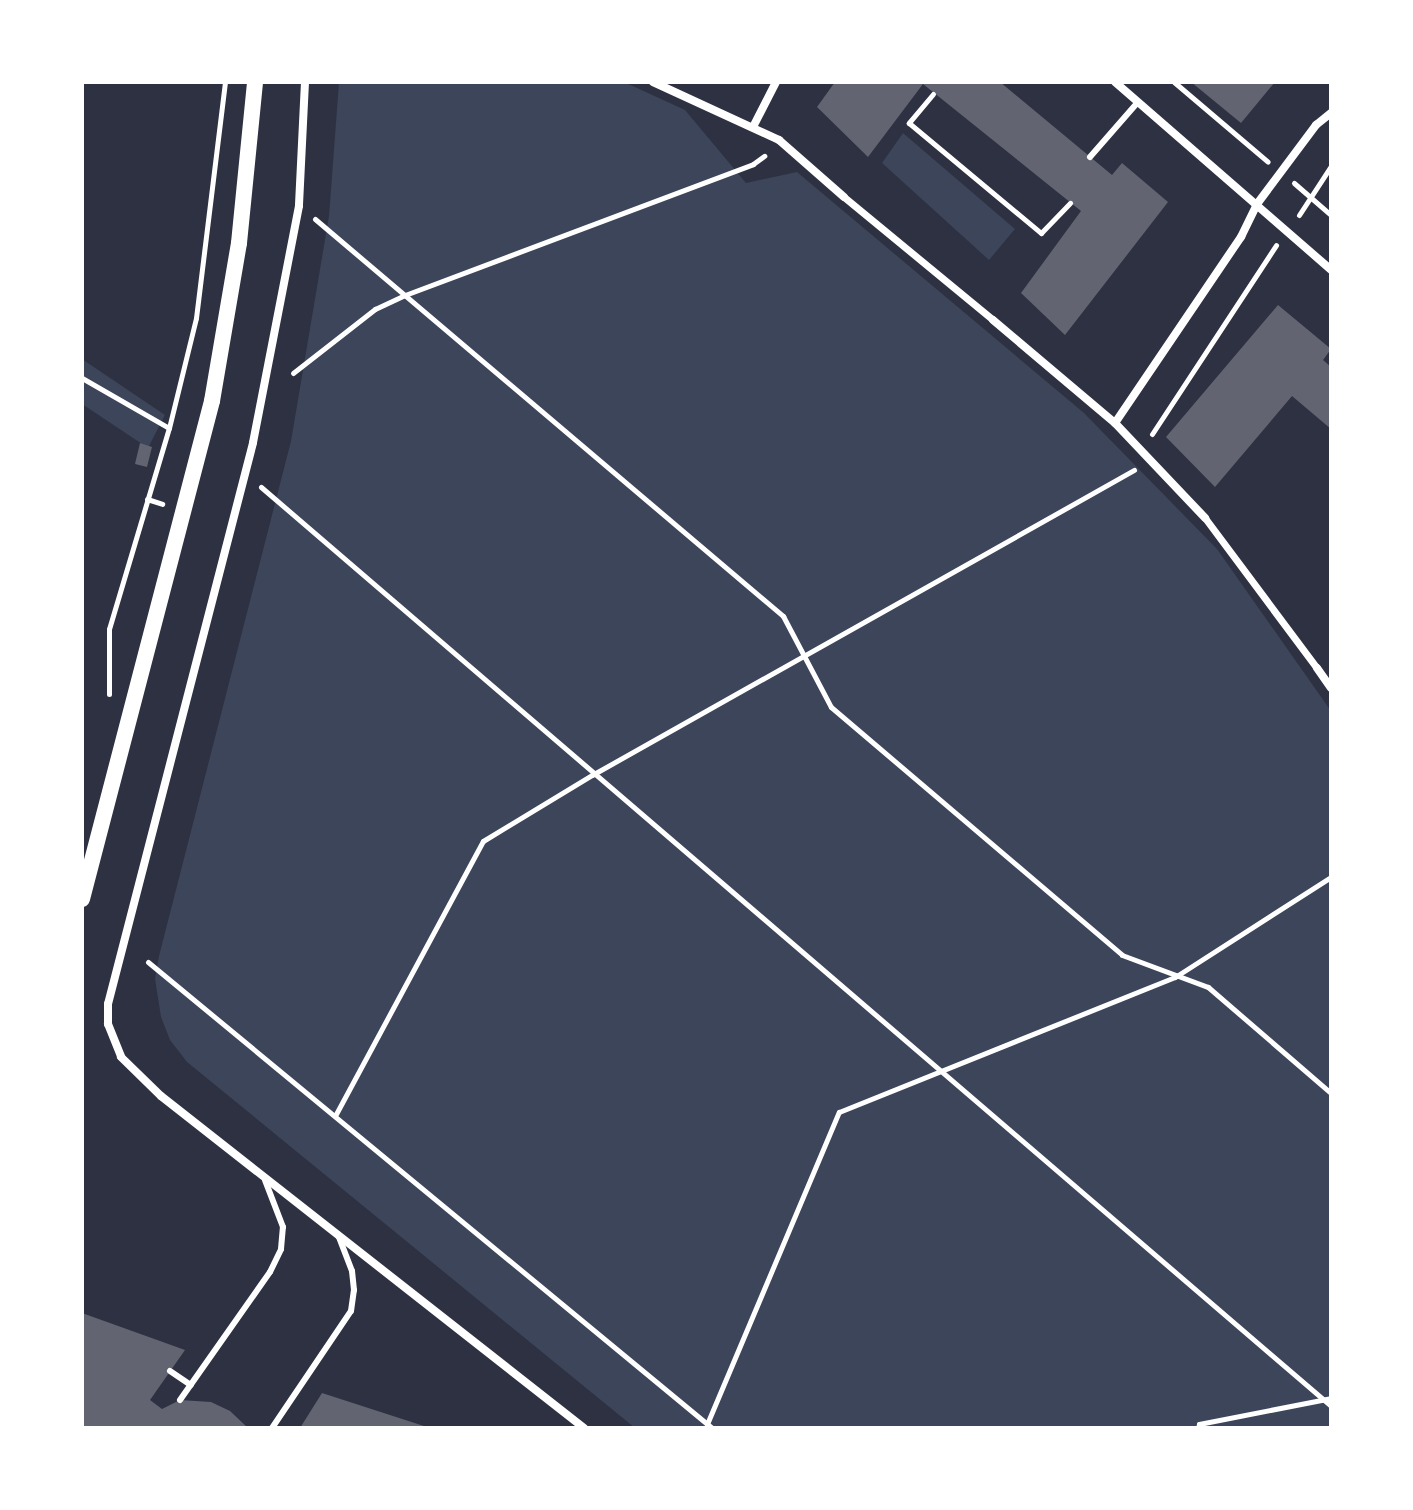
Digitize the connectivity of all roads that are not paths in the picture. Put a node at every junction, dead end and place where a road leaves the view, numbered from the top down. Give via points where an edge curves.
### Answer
1 (255, 82) edge
2 (305, 82) edge
3 (653, 82) edge
4 (776, 82) edge
5 (1115, 82) edge
6 (1138, 102) junction
7 (1331, 113) edge
8 (753, 127) junction
9 (1090, 157) dead end
10 (844, 197) joint
11 (1257, 204) junction
12 (1331, 270) edge
13 (993, 320) joint
14 (1115, 423) junction
15 (1205, 518) joint
16 (1317, 668) joint
17 (1331, 688) edge
18 (82, 899) edge
19 (264, 1177) junction
20 (338, 1235) junction
21 (170, 1371) dead end
22 (191, 1385) junction
23 (180, 1400) dead end
24 (272, 1428) edge
25 (584, 1428) edge

1 - 18 main road via 239,243 212,401
2 - 19 street via 299,206 245,479 108,1004 108,1024 121,1057 161,1096
3 - 8 street
4 - 8 street
5 - 6 street
6 - 9 lane
6 - 11 street
7 - 11 street via 1316,125
8 - 10 street via 779,140
10 - 13 street
11 - 12 street
11 - 14 street via 1241,237
13 - 14 street
14 - 15 street
15 - 16 street
16 - 17 street
19 - 20 street
19 - 22 lane via 283,1227 281,1249
20 - 24 lane via 352,1271 351,1311
20 - 25 street
21 - 22 lane
22 - 23 lane

